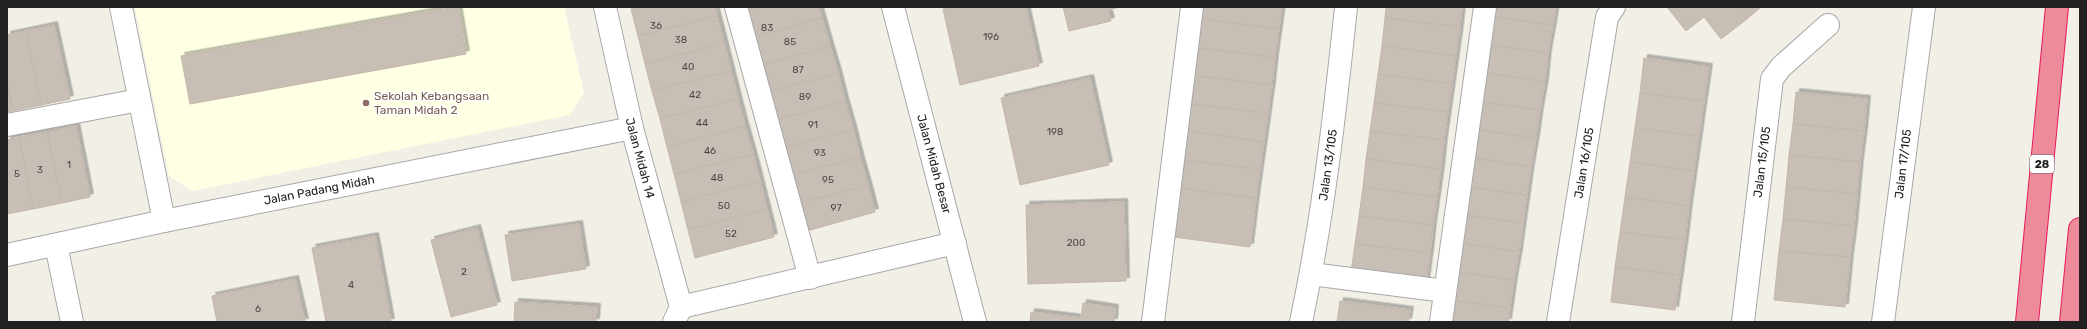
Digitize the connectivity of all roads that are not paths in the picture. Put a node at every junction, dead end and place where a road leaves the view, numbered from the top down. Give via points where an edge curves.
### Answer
1 (121, 7) edge
2 (604, 7) edge
3 (736, 7) edge
4 (893, 7) edge
5 (1192, 7) edge
6 (1346, 7) edge
7 (1485, 7) edge
8 (1614, 7) edge
9 (1924, 7) edge
10 (2057, 7) edge
11 (1828, 25) dead end
12 (139, 100) junction
13 (7, 125) edge
14 (632, 128) junction
15 (164, 221) junction
16 (2080, 229) edge
17 (955, 243) junction
18 (56, 245) junction
19 (7, 255) edge
20 (1311, 274) junction
21 (810, 278) junction
22 (1445, 291) junction
23 (678, 314) edge
24 (72, 322) edge
25 (975, 322) edge
26 (1153, 322) edge
27 (1301, 322) edge
28 (1441, 322) edge
29 (1558, 322) edge
30 (1743, 322) edge
31 (1883, 322) edge
32 (2028, 322) edge
33 (2071, 322) edge

1 - 12 street
2 - 14 street, Jalan Midah 14
3 - 21 street
4 - 17 street, Jalan Midah Besar
5 - 26 street
6 - 20 street, Jalan 13/105 via 1332,142
7 - 22 street
8 - 29 street, Jalan 16/105 via 1607,17
9 - 31 street, Jalan 17/105
10 - 32 highway, 28
11 - 30 street, Jalan 15/105 via 1781,67 1772,79
12 - 13 street
12 - 15 street
14 - 15 street, Jalan Padang Midah
14 - 23 street, Jalan Midah 14
15 - 18 street, Jalan Padang Midah
16 - 33 highway
17 - 21 street, Jalan Midah 14
17 - 25 street, Jalan Midah Besar
18 - 19 street, Jalan Padang Midah
18 - 24 street
20 - 22 street
20 - 27 street, Jalan 13/105
21 - 23 street, Jalan Midah 14
22 - 28 street

